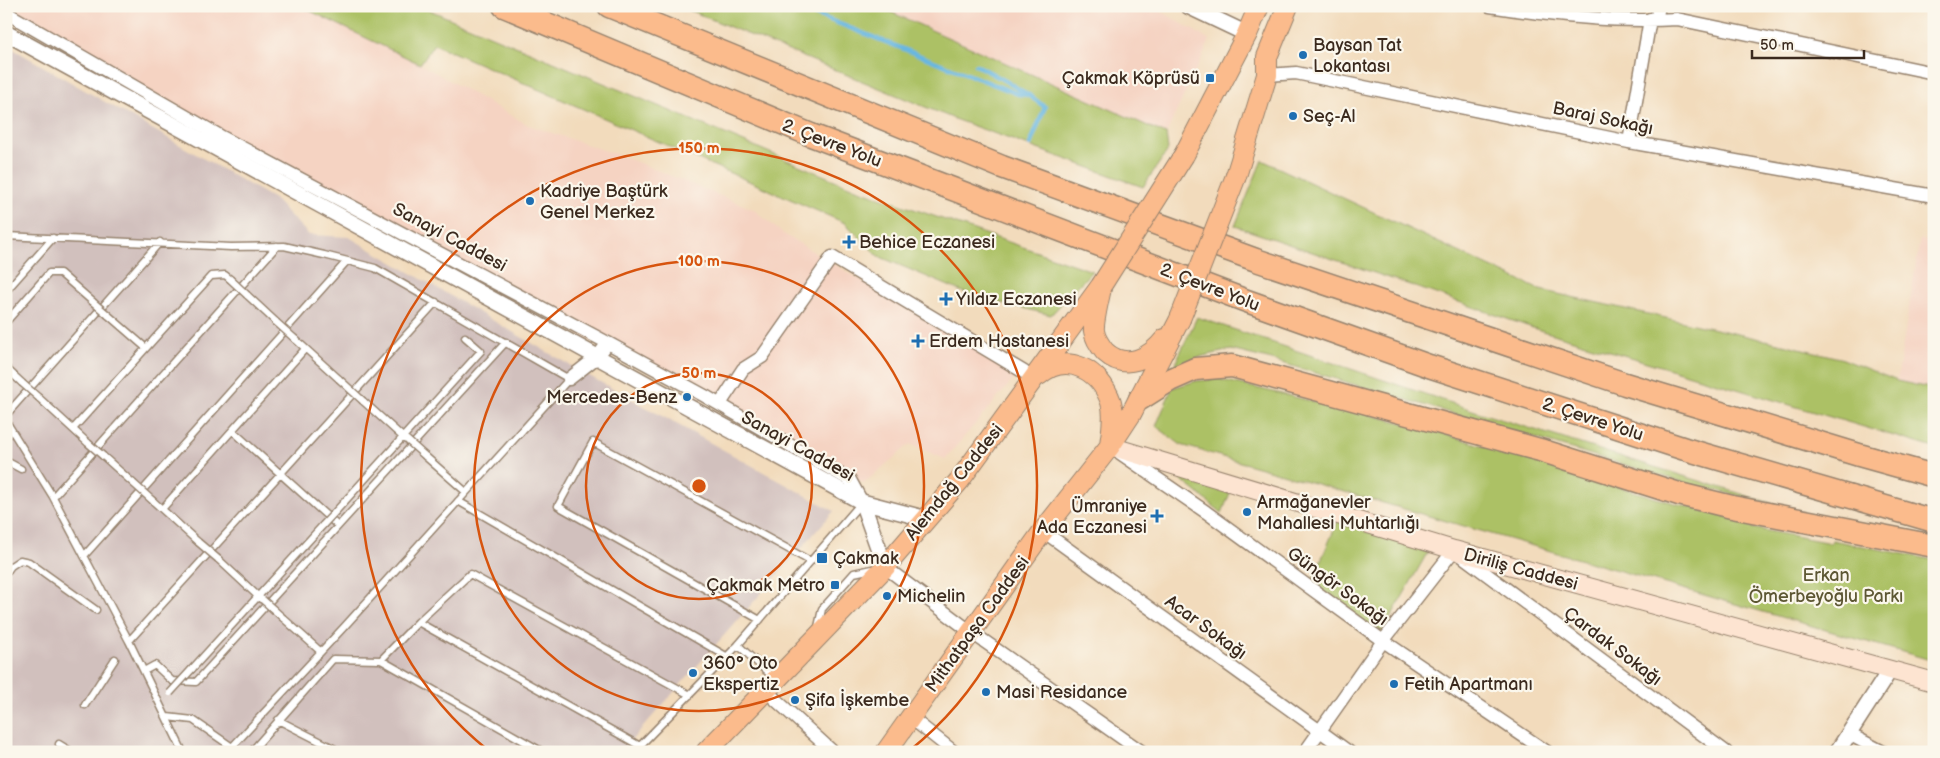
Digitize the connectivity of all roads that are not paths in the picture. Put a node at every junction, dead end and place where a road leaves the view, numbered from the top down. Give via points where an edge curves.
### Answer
1 (504, 6) edge
2 (609, 6) edge
3 (1188, 6) edge
4 (1258, 6) edge
5 (1288, 6) edge
6 (1490, 6) edge
7 (1659, 6) edge
8 (8, 14) edge
9 (1653, 20) junction
10 (6, 33) edge
11 (1247, 34) junction
12 (1934, 73) edge
13 (1267, 75) junction
14 (1629, 142) junction
15 (1934, 196) edge
16 (6, 236) edge
17 (53, 238) junction
18 (160, 242) junction
19 (278, 246) junction
20 (347, 261) junction
21 (1101, 286) junction
22 (6, 291) edge
23 (436, 302) junction
24 (1180, 319) junction
25 (6, 322) edge
26 (465, 337) dead end
27 (506, 342) junction
28 (608, 343) junction
29 (146, 348) junction
30 (305, 349) junction
31 (597, 357) junction
32 (6, 368) edge
33 (569, 379) junction
34 (1033, 380) junction
35 (1140, 398) junction
36 (720, 404) junction
37 (6, 416) edge
38 (6, 421) edge
39 (73, 429) junction
40 (233, 431) junction
41 (405, 439) junction
42 (1110, 446) junction
43 (6, 461) edge
44 (21, 469) dead end
45 (280, 474) junction
46 (1934, 476) edge
47 (466, 492) junction
48 (53, 496) junction
49 (458, 501) junction
50 (862, 502) junction
51 (162, 509) junction
52 (926, 519) junction
53 (1934, 521) edge
54 (338, 526) junction
55 (1044, 531) junction
56 (1934, 546) edge
57 (1454, 550) junction
58 (84, 556) junction
59 (810, 561) junction
60 (885, 567) junction
61 (6, 573) edge
62 (261, 598) junction
63 (96, 610) dead end
64 (760, 620) junction
65 (418, 622) junction
66 (971, 632) junction
67 (129, 641) junction
68 (1384, 641) junction
69 (738, 644) junction
70 (320, 652) junction
71 (726, 656) junction
72 (115, 659) dead end
73 (382, 660) junction
74 (1890, 670) junction
75 (144, 671) junction
76 (1934, 682) edge
77 (771, 686) junction
78 (690, 695) junction
79 (160, 704) junction
80 (85, 705) dead end
81 (167, 717) junction
82 (910, 717) junction
83 (278, 720) junction
84 (1320, 731) junction
85 (1849, 734) junction
86 (59, 744) dead end
87 (640, 746) junction
88 (72, 752) edge
89 (183, 752) edge
90 (250, 752) edge
91 (341, 752) edge
92 (543, 752) edge
93 (634, 752) edge
94 (706, 752) edge
95 (833, 752) edge
96 (886, 752) edge
97 (954, 752) edge
98 (1142, 752) edge
99 (1306, 752) edge
100 (1349, 752) edge
101 (1547, 752) edge
102 (1726, 752) edge
103 (1838, 752) edge
104 (1883, 752) edge

1 - 53 highway, 2. Çevre Yolu via 811,135 1244,300 1429,366 1675,446
2 - 46 highway via 1002,167 1256,260 1625,384 1858,456
3 - 11 street
4 - 11 main road
5 - 13 main road via 1267,57
6 - 9 street via 1572,18
7 - 9 street
8 - 28 street, Sanayi Caddesi via 220,136
9 - 12 street via 1677,19
9 - 14 street
10 - 31 street, Sanayi Caddesi
11 - 21 main road, bridge via 1184,155
13 - 14 street, Baraj Sokağı via 1296,73
13 - 24 main road, bridge via 1236,176
14 - 15 street, Baraj Sokağı
16 - 17 lane
17 - 18 lane
17 - 22 lane
18 - 19 lane via 231,247
18 - 37 lane
19 - 20 lane
19 - 48 lane
20 - 23 lane via 375,268
20 - 58 lane
21 - 24 main road via 1094,330 1102,348 1112,358 1125,363 1146,356 1159,346
21 - 34 main road, Alemdağ Caddesi
23 - 27 lane
23 - 45 lane
24 - 35 main road, Mithatpaşa Caddesi
25 - 29 lane, bridge via 49,273 60,273
26 - 41 lane via 481,352
27 - 33 lane
27 - 54 lane
28 - 31 street
28 - 36 street, Sanayi Caddesi
29 - 30 lane, bridge via 211,276 225,275
29 - 39 lane
30 - 40 lane
30 - 41 lane, bridge
31 - 33 street
31 - 50 street, Sanayi Caddesi
32 - 39 lane, bridge
33 - 47 lane
34 - 36 street via 832,257 762,356 743,369
34 - 42 main road via 1048,367 1064,363 1080,366 1094,375 1111,401
34 - 52 main road, Alemdağ Caddesi via 959,481
35 - 42 main road, Mithatpaşa Caddesi
35 - 56 highway via 1196,369 1232,366 1540,450 1679,494
36 - 50 street, Sanayi Caddesi via 850,480
38 - 48 lane
39 - 51 lane, bridge
40 - 45 lane
40 - 51 lane
41 - 47 lane, bridge
41 - 62 lane, bridge via 323,525
42 - 55 main road, Mithatpaşa Caddesi
42 - 57 main road, Diriliş Caddesi
42 - 68 street, Güngör Sokağı
43 - 44 lane
45 - 54 lane
45 - 67 lane
47 - 49 lane
48 - 58 lane
49 - 70 lane
49 - 71 lane
50 - 52 street, Sanayi Caddesi
50 - 59 lane
50 - 60 street, Sanayi Caddesi
51 - 62 lane, bridge
52 - 60 main road, Alemdağ Caddesi
54 - 75 lane via 196,682 172,680 155,665
55 - 66 main road, Mithatpaşa Caddesi
55 - 84 street, Acar Sokağı
57 - 68 street
57 - 74 main road, Diriliş Caddesi
57 - 102 street, Çardak Sokağı
58 - 67 lane
59 - 64 lane
59 - 64 lane via 593,442 558,506
60 - 66 street
60 - 77 main road, Alemdağ Caddesi
61 - 63 lane via 20,560 30,562
62 - 70 lane, bridge
62 - 79 lane, bridge
64 - 69 lane
65 - 73 lane
65 - 78 lane via 470,574
65 - 87 lane
66 - 82 main road, Mithatpaşa Caddesi
66 - 98 street
67 - 75 lane
68 - 84 street
68 - 101 street, Güngör Sokağı
69 - 71 lane
69 - 77 lane
70 - 81 lane via 232,747 193,720
71 - 78 lane
72 - 80 lane
73 - 83 lane via 333,659
73 - 92 lane
74 - 76 main road, Diriliş Caddesi
74 - 85 street
75 - 79 lane
77 - 94 main road, Alemdağ Caddesi
77 - 95 street
78 - 87 lane
79 - 81 lane
81 - 89 lane
82 - 96 main road, Mithatpaşa Caddesi
82 - 97 street
83 - 90 lane
83 - 91 lane
84 - 99 street
84 - 100 street, Acar Sokağı
85 - 103 street
85 - 104 street
86 - 88 lane
87 - 93 lane

